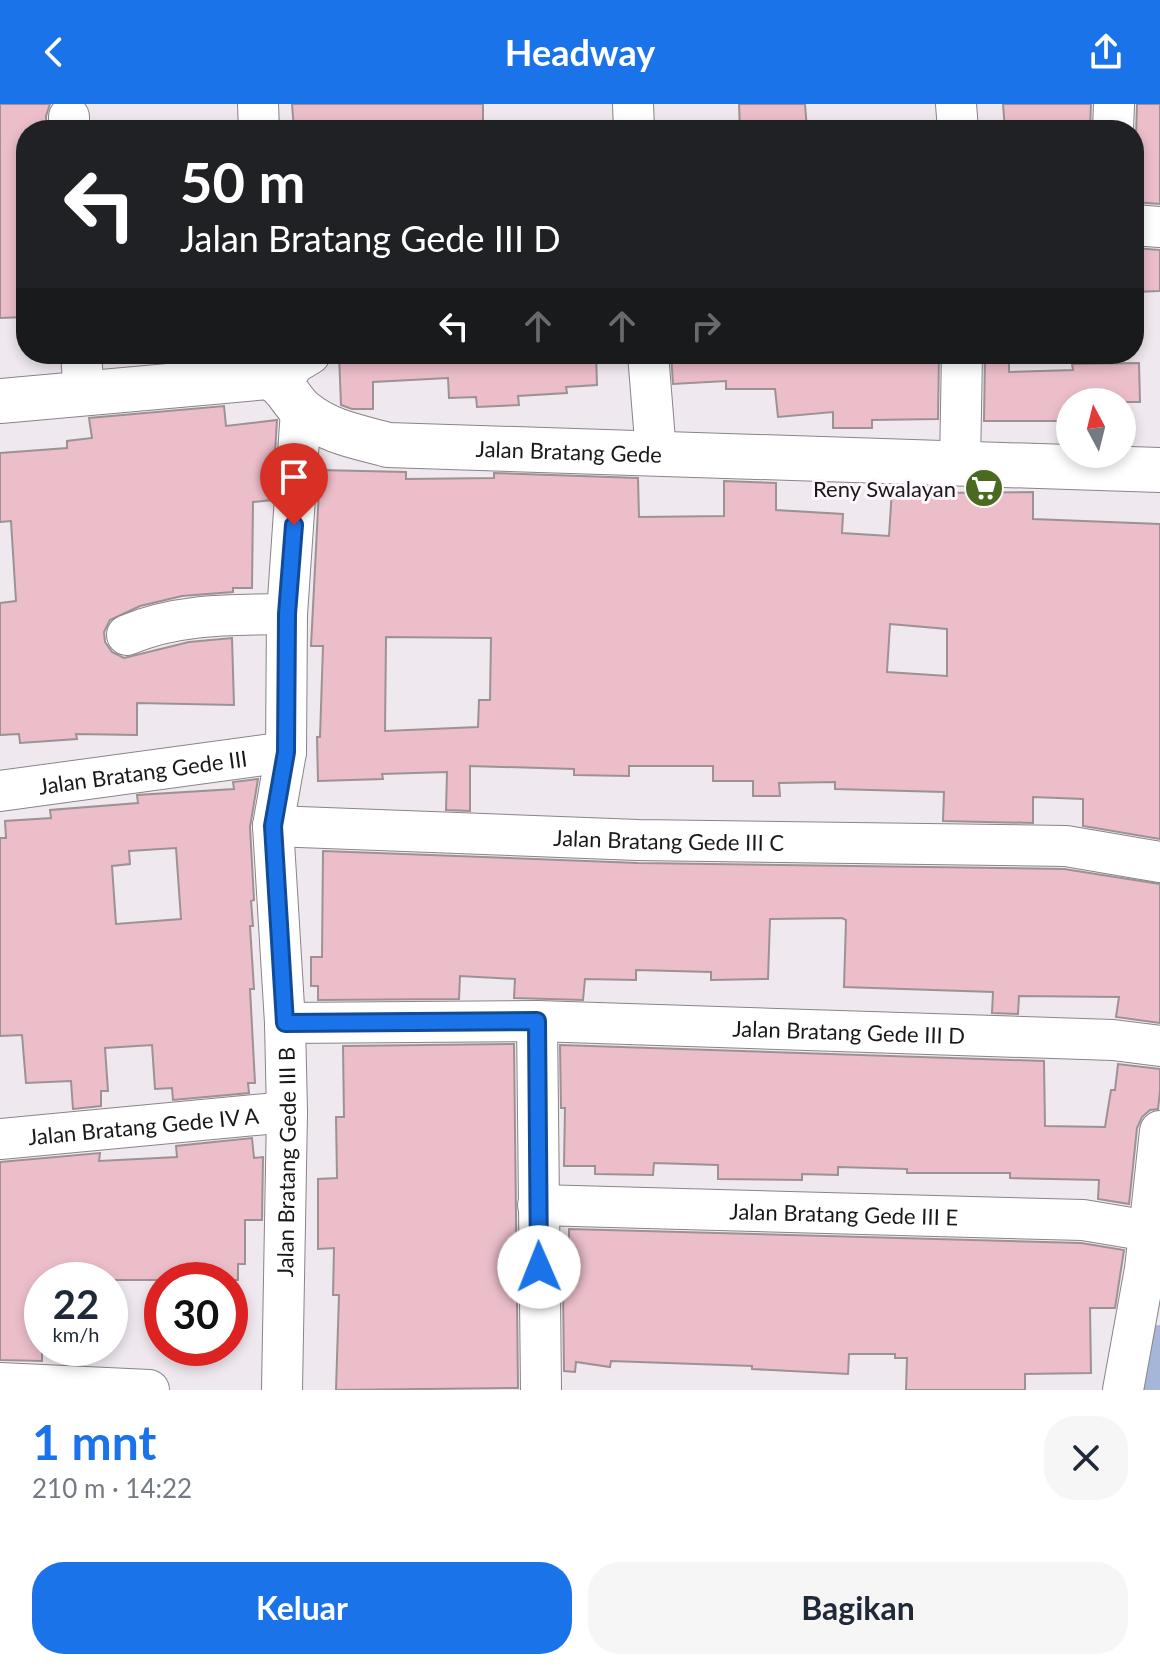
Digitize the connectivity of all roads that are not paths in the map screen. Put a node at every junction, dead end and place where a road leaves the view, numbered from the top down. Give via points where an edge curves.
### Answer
1 (649, 364) edge
2 (962, 364) edge
3 (83, 373) edge
4 (288, 376) edge
5 (0, 401) edge
6 (656, 453) junction
7 (960, 464) junction
8 (1160, 470) edge
9 (287, 614) junction
10 (127, 635) dead end
11 (286, 752) junction
12 (0, 791) edge
13 (273, 826) junction
14 (1160, 862) edge
15 (537, 1021) junction
16 (285, 1023) junction
17 (1160, 1046) edge
18 (287, 1112) junction
19 (1160, 1131) edge
20 (0, 1139) edge
21 (538, 1205) junction
22 (1149, 1231) junction
23 (0, 1383) edge
24 (149, 1390) edge
25 (282, 1390) edge
26 (541, 1390) edge
27 (1123, 1390) edge

1 - 6 street
2 - 7 street
3 - 4 main road
3 - 5 main road
4 - 6 main road, Jalan Bratang Gede via 321,424 388,445
4 - 9 street, Jalan Bratang Gede III B
6 - 7 main road, Jalan Bratang Gede
7 - 8 main road, Jalan Bratang Gede
9 - 10 street via 211,615 149,625
9 - 11 street, Jalan Bratang Gede III B
11 - 12 street, Jalan Bratang Gede III
11 - 13 street, Jalan Bratang Gede III B
13 - 14 street, Jalan Bratang Gede III C via 638,840 1066,846
13 - 16 street, Jalan Bratang Gede III B
15 - 16 street, Jalan Bratang Gede III D
15 - 17 street, Jalan Bratang Gede III D via 1113,1040
15 - 21 street
16 - 18 street, Jalan Bratang Gede III B
18 - 20 street, Jalan Bratang Gede IV A
18 - 25 street, Jalan Bratang Gede III B
19 - 22 street
21 - 22 street, Jalan Bratang Gede III E via 1083,1220
21 - 26 street
22 - 27 street
23 - 24 street

